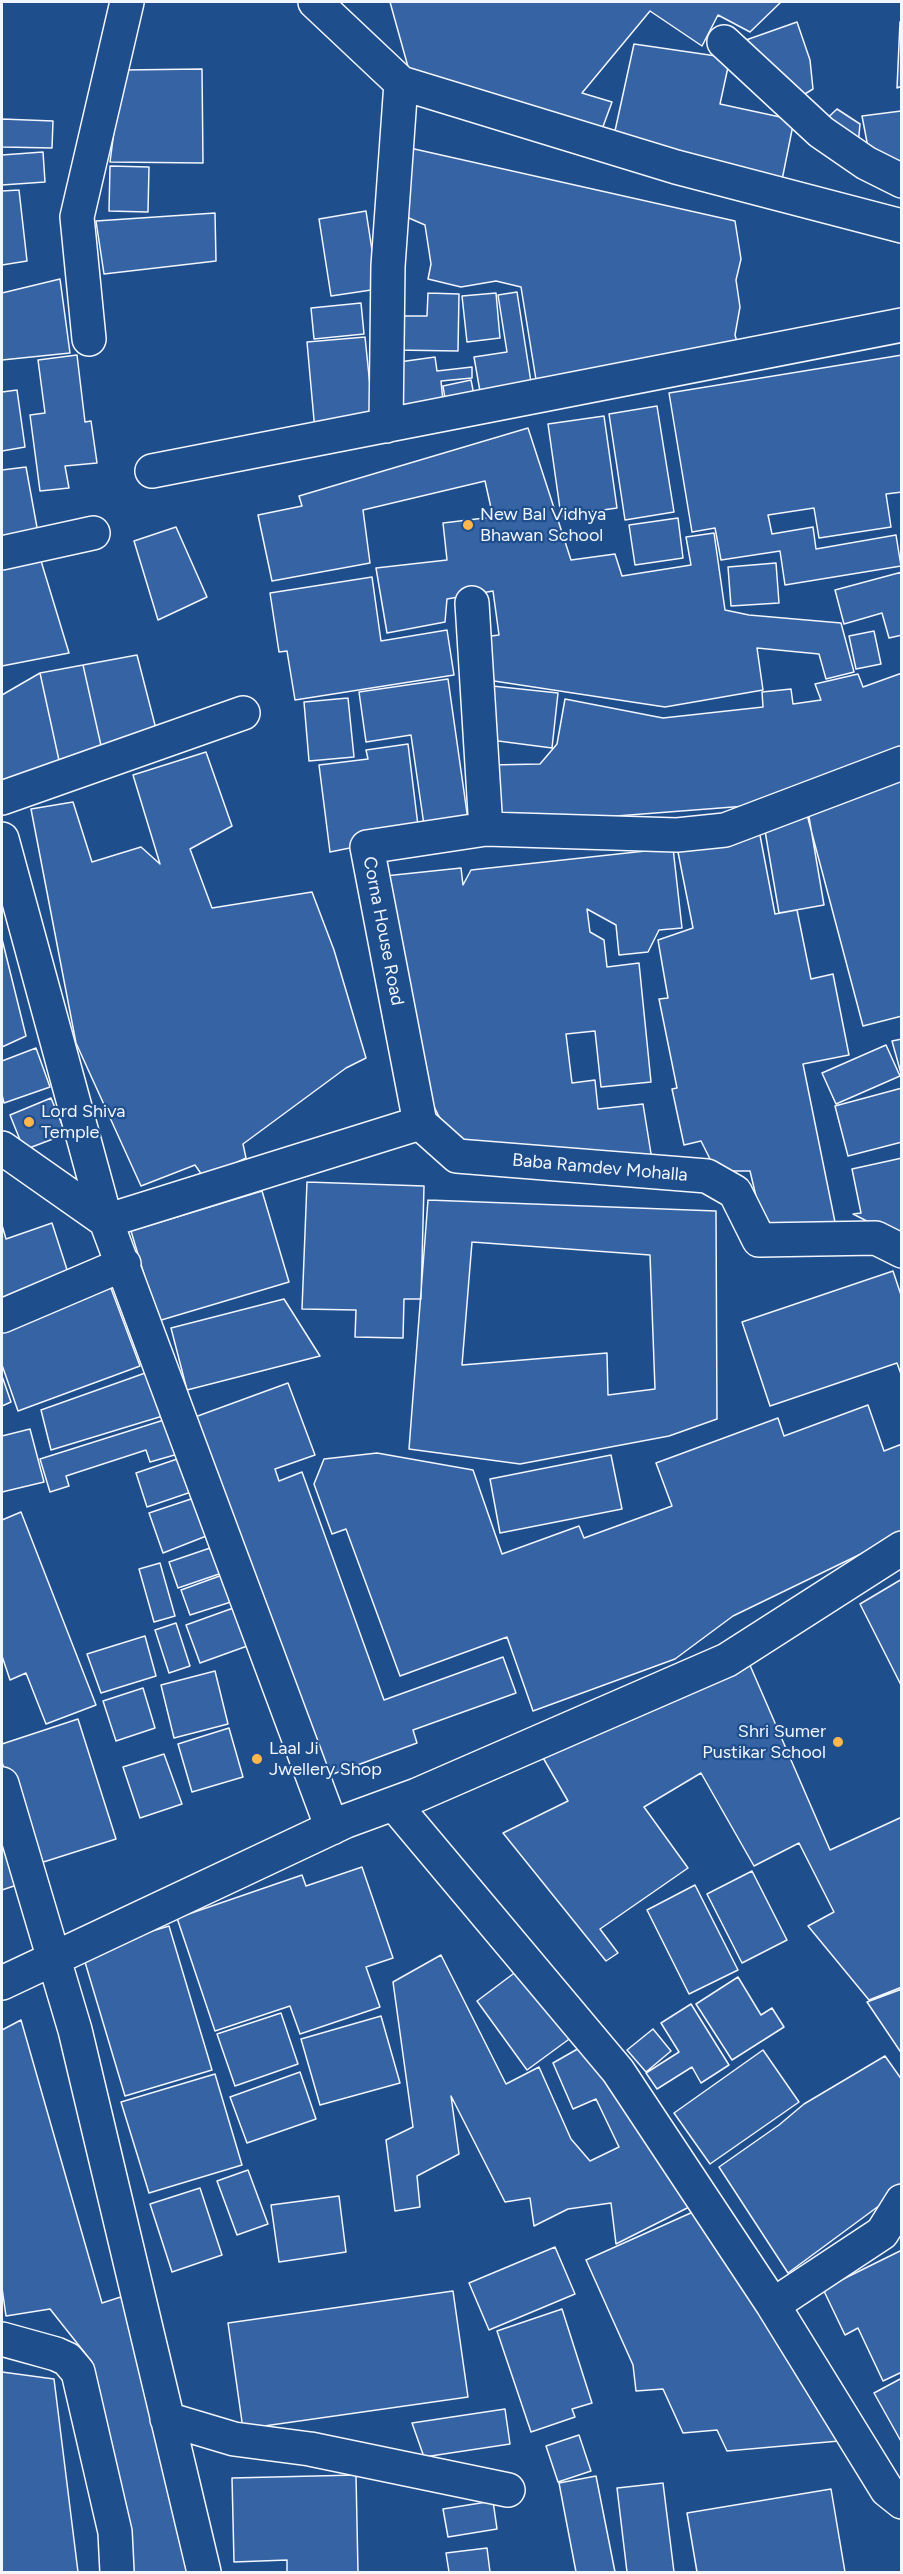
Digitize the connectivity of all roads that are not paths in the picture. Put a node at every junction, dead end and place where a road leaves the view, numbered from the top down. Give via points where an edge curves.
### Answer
1 (127, 2) edge
2 (315, 2) edge
3 (724, 42) dead end
4 (400, 82) junction
5 (902, 181) edge
6 (902, 225) edge
7 (902, 324) edge
8 (89, 339) dead end
9 (386, 426) junction
10 (152, 471) dead end
11 (93, 533) dead end
12 (2, 553) edge
13 (471, 603) dead end
14 (243, 713) dead end
15 (902, 763) edge
16 (2, 798) edge
17 (486, 829) junction
18 (2, 839) edge
19 (420, 1124) junction
20 (2, 1148) edge
21 (106, 1221) junction
22 (902, 1251) edge
23 (124, 1264) junction
24 (2, 1316) edge
25 (902, 1548) edge
26 (2, 1784) edge
27 (394, 1804) junction
28 (332, 1828) junction
29 (52, 1959) junction
30 (2, 1983) edge
31 (902, 2201) edge
32 (773, 2305) junction
33 (2, 2339) edge
34 (167, 2419) junction
35 (508, 2490) dead end
36 (902, 2502) edge
37 (117, 2572) edge
38 (204, 2572) edge

1 - 8 street via 76,217
2 - 4 street
3 - 5 street via 821,132 866,163
4 - 6 street via 676,167
4 - 9 street via 388,266
7 - 9 street
9 - 10 street
11 - 12 street
13 - 17 street
14 - 16 street
15 - 17 street, Corna House Road via 725,830 677,835
17 - 19 street, Corna House Road via 367,847
18 - 21 street
19 - 21 street
19 - 22 street, Baba Ramdev Mohalla via 458,1156 706,1176 735,1192 759,1240 876,1238
20 - 21 street
21 - 23 street
23 - 24 street
23 - 28 street
25 - 27 street via 727,1660
26 - 29 street
27 - 28 street
27 - 32 street via 618,2071
28 - 29 street
29 - 30 street
29 - 34 street via 75,2030
31 - 32 street via 882,2233
32 - 36 street via 887,2490
33 - 37 street via 56,2354 67,2359 78,2372 116,2532
34 - 35 street via 234,2439 310,2449
34 - 38 street

